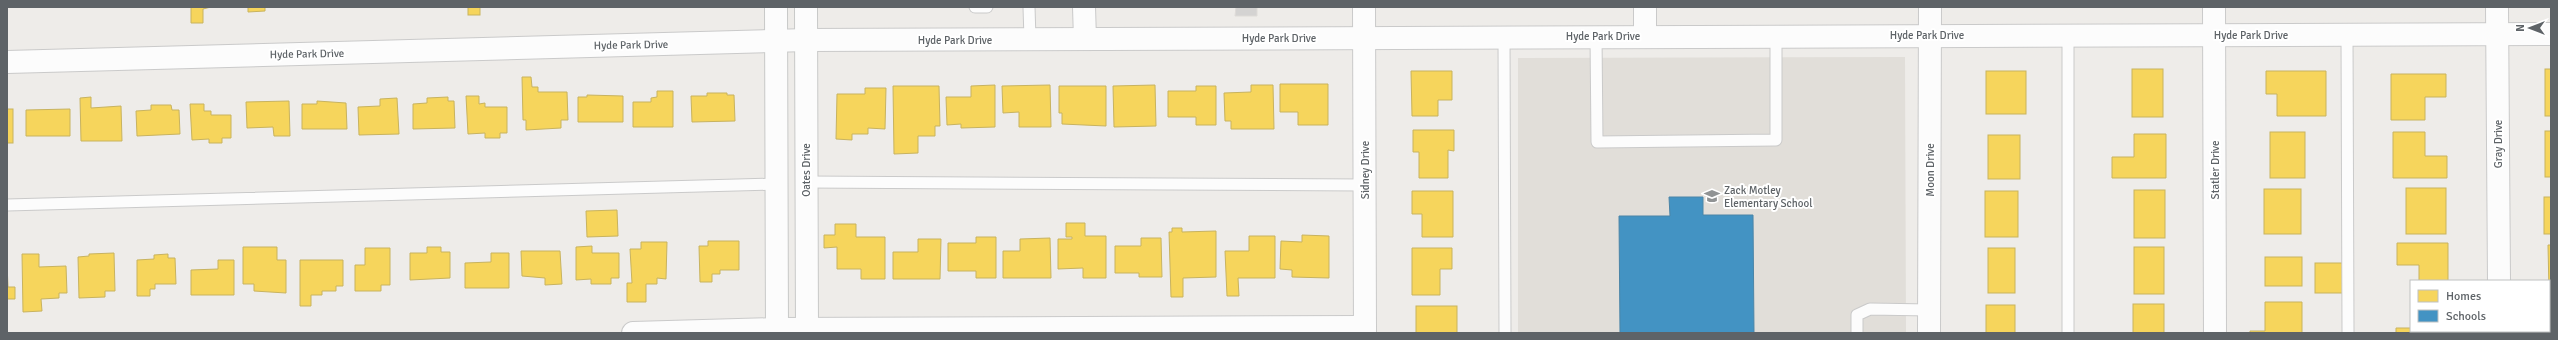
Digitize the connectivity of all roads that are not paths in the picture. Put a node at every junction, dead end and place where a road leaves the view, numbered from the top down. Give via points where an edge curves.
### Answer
1 (776, 7) edge
2 (806, 7) edge
3 (976, 7) edge
4 (987, 7) edge
5 (1029, 7) edge
6 (1084, 7) edge
7 (1364, 7) edge
8 (1645, 7) edge
9 (1930, 7) edge
10 (2214, 7) edge
11 (2498, 7) edge
12 (2347, 34) junction
13 (2498, 34) junction
14 (2551, 34) edge
15 (1776, 35) junction
16 (2068, 35) junction
17 (2214, 35) junction
18 (1504, 36) junction
19 (1596, 36) junction
20 (1645, 36) junction
21 (1930, 36) junction
22 (1364, 37) junction
23 (1030, 39) junction
24 (1085, 39) junction
25 (807, 40) junction
26 (776, 42) junction
27 (7, 62) edge
28 (806, 182) junction
29 (776, 184) junction
30 (1365, 185) junction
31 (7, 205) edge
32 (2499, 280) edge
33 (1929, 310) junction
34 (1365, 330) edge
35 (777, 331) edge
36 (807, 332) edge
37 (633, 333) edge
38 (1505, 333) edge
39 (1857, 333) edge
40 (1929, 333) edge
41 (2068, 333) edge
42 (2215, 333) edge
43 (2348, 333) edge

1 - 26 street
2 - 25 street, Oates Drive
3 - 4 lane
5 - 23 lane
6 - 24 street
7 - 22 street, Sidney Drive
8 - 20 street
9 - 21 street, Moon Drive
10 - 17 street, Statler Drive
11 - 13 street, Gray Drive
12 - 13 street, Hyde Park Drive
12 - 17 street, Hyde Park Drive
12 - 43 lane
13 - 14 street, Hyde Park Drive
13 - 32 street, Gray Drive
15 - 19 lane via 1776,140 1597,142
15 - 20 street, Hyde Park Drive
15 - 21 street, Hyde Park Drive
16 - 17 street, Hyde Park Drive
16 - 21 street, Hyde Park Drive
16 - 41 lane
17 - 42 street, Statler Drive
18 - 19 street, Hyde Park Drive
18 - 22 street, Hyde Park Drive
18 - 38 lane
19 - 20 street, Hyde Park Drive
21 - 33 street, Moon Drive
22 - 24 street, Hyde Park Drive
22 - 30 street, Sidney Drive
23 - 24 street, Hyde Park Drive
23 - 25 street, Hyde Park Drive
25 - 26 street, Hyde Park Drive
25 - 28 street, Oates Drive
26 - 27 street, Hyde Park Drive
26 - 29 street
28 - 30 lane
28 - 36 street, Oates Drive
29 - 31 lane
29 - 35 street
30 - 34 street, Sidney Drive
33 - 39 lane via 1862,311 1857,316
33 - 40 street, Moon Drive
34 - 36 street
35 - 36 street
35 - 37 street

